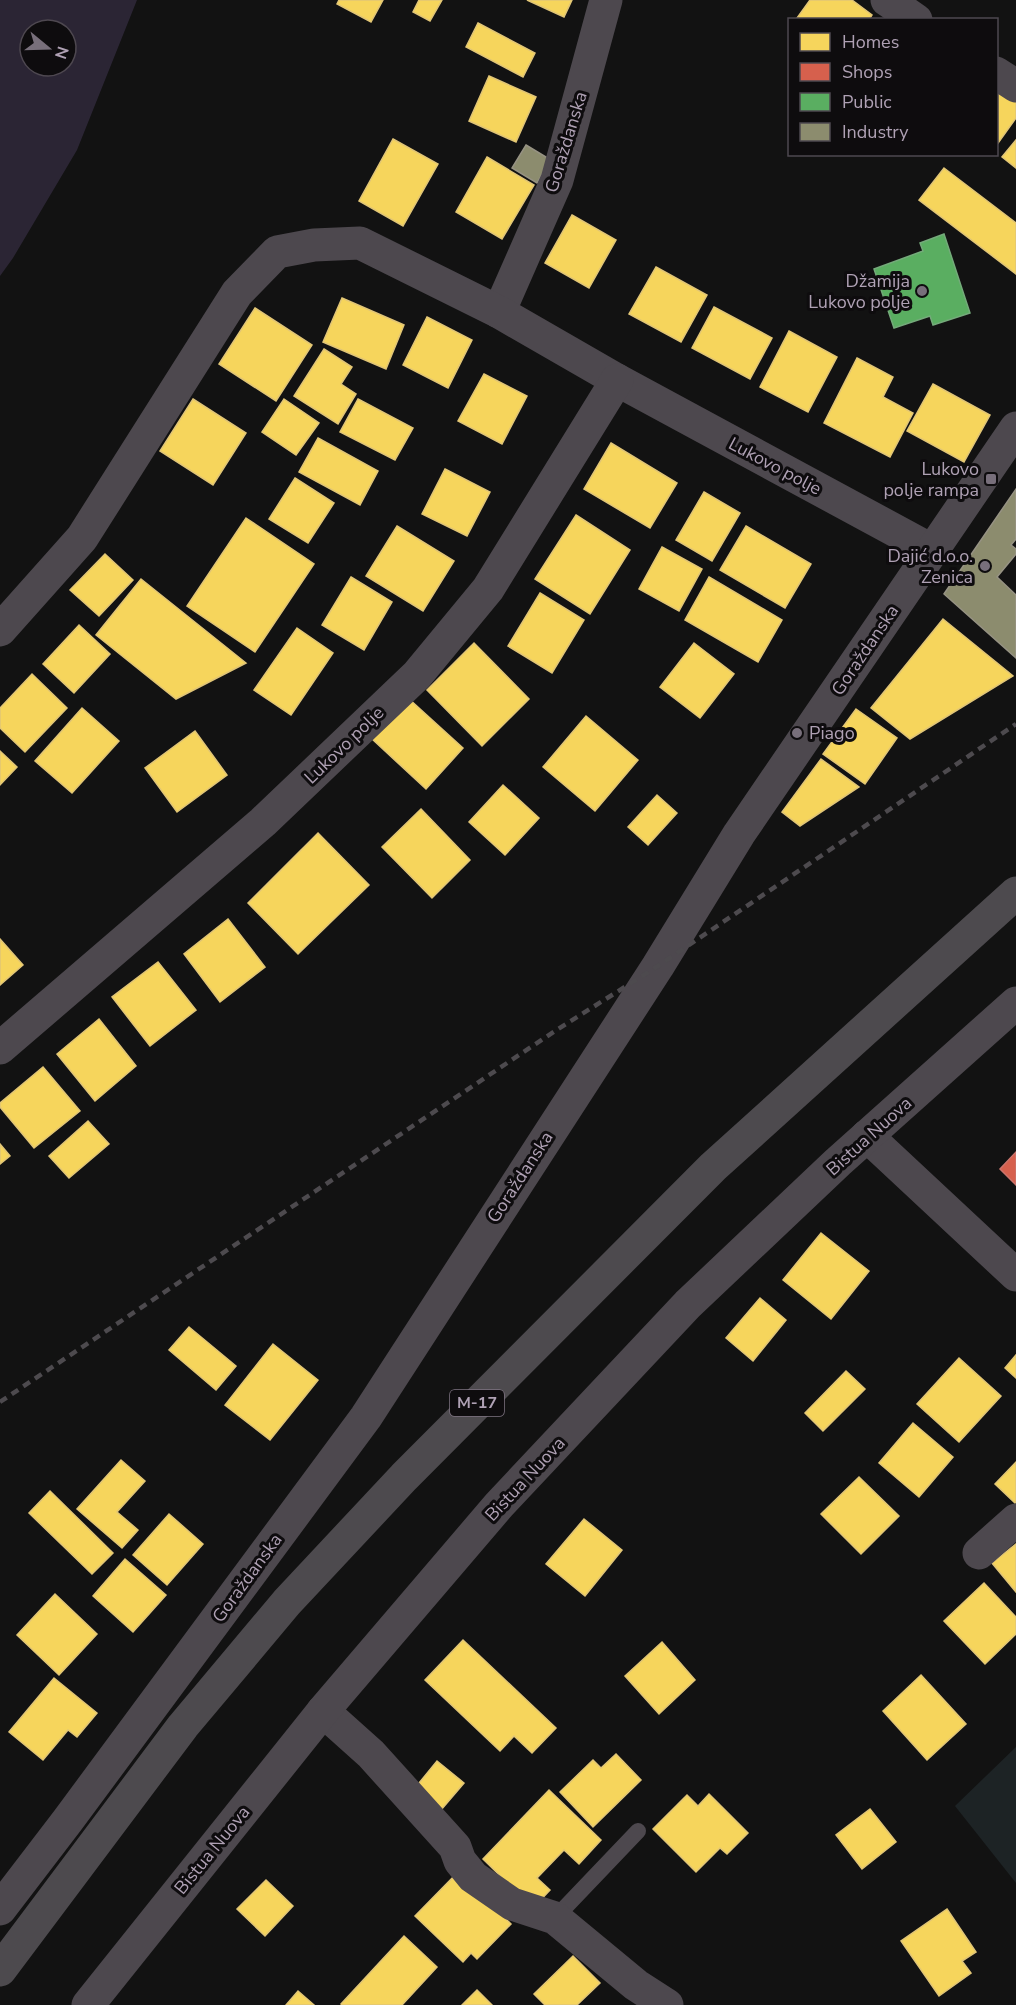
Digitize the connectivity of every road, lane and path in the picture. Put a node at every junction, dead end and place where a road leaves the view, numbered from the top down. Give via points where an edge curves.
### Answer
1 (606, 0) edge
2 (887, 0) edge
3 (913, 18) edge
4 (998, 74) edge
5 (1016, 86) edge
6 (499, 312) junction
7 (617, 380) junction
8 (1016, 428) edge
9 (933, 551) junction
10 (0, 630) edge
11 (1016, 893) edge
12 (1016, 1003) edge
13 (0, 1048) edge
14 (867, 1136) junction
15 (1016, 1275) edge
16 (1016, 1520) edge
17 (979, 1553) dead end
18 (322, 1711) junction
19 (638, 1831) dead end
20 (0, 1909) edge
21 (555, 1918) junction
22 (0, 1970) edge
23 (88, 2005) edge
24 (667, 2005) edge

1 - 6 street, Goraždanska via 557,180
2 - 3 street
4 - 5 street
6 - 7 street, Lukovo polje
6 - 10 street, Lukovo polje via 360,243 277,252 237,293 82,538
7 - 9 street, Lukovo polje
7 - 13 street, Lukovo polje via 488,590 417,675 263,822
8 - 9 street, Goraždanska
9 - 20 street, Goraždanska via 740,834 366,1417
11 - 22 highway, M-17 via 713,1167 396,1485 287,1602 183,1726
12 - 14 street, Bistua Nuova
14 - 15 street
14 - 18 street, Bistua Nuova via 688,1304 499,1505
16 - 17 street
18 - 21 street via 371,1754 455,1847 472,1877 512,1904
18 - 23 street, Bistua Nuova
19 - 21 lane
21 - 24 street via 636,1985

